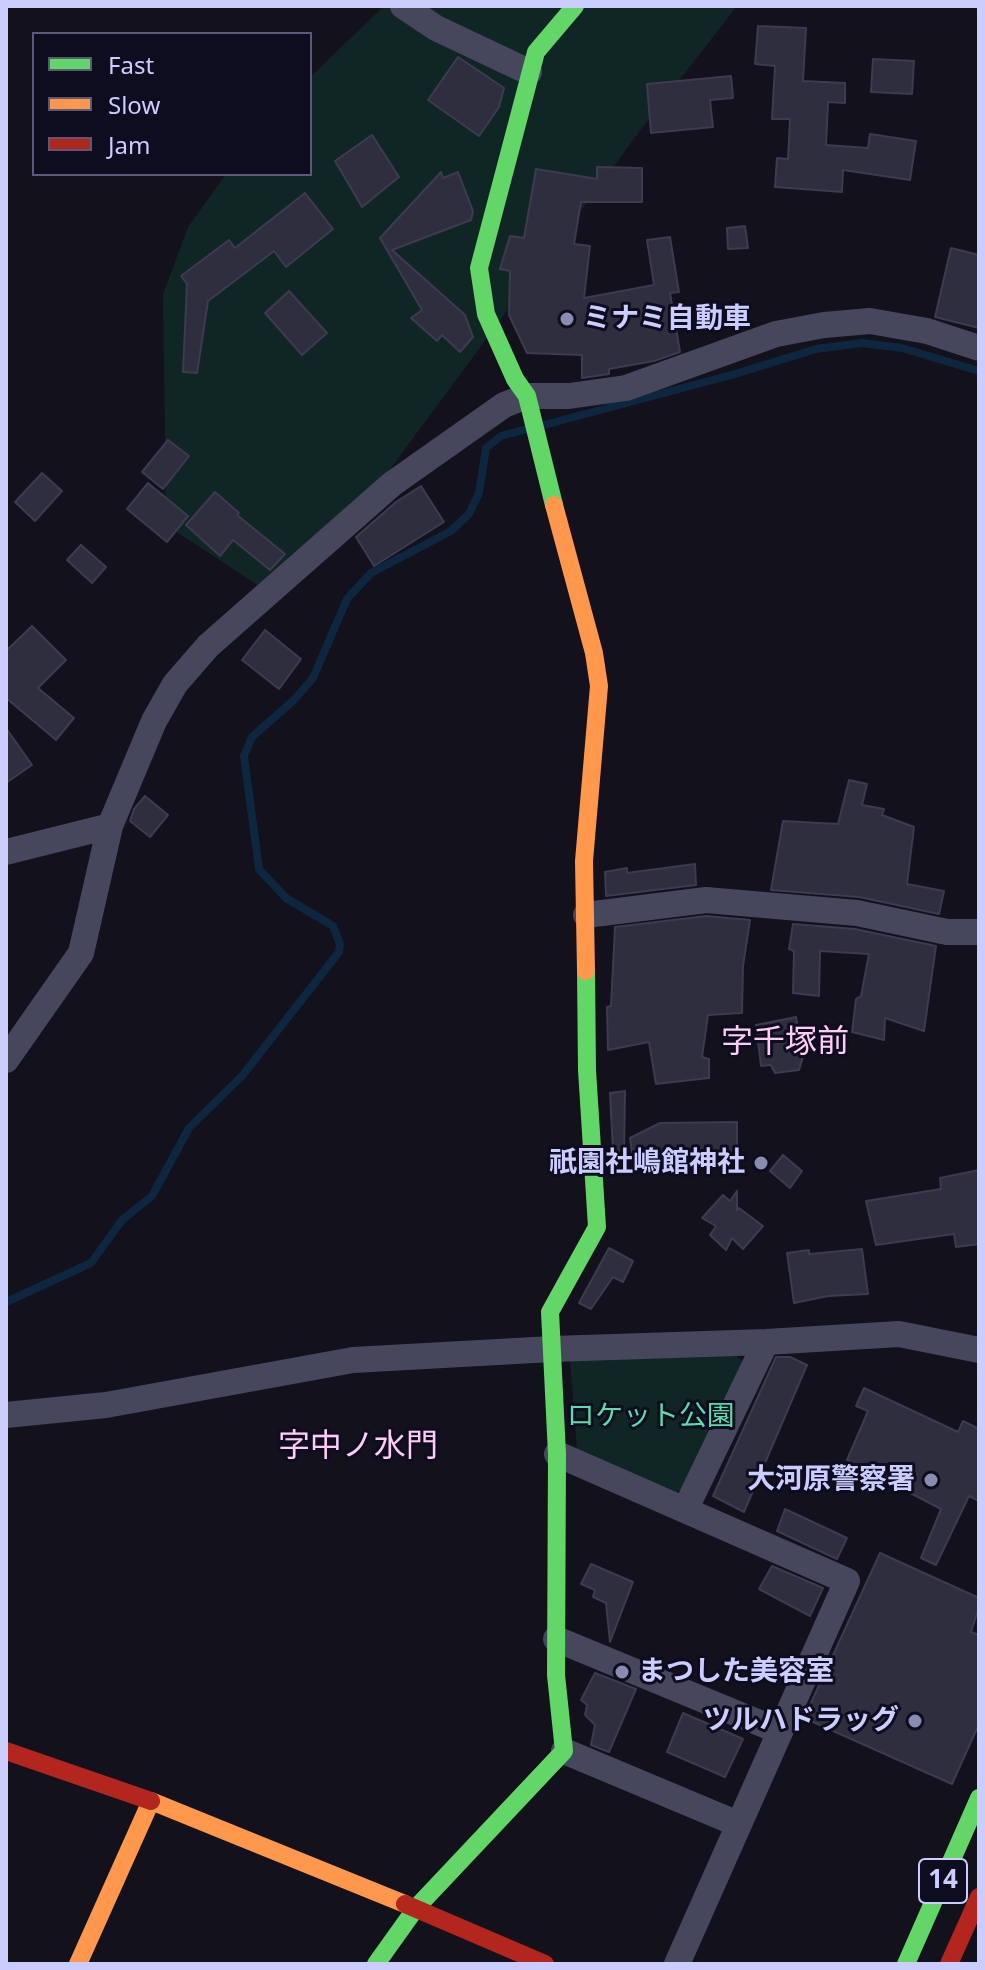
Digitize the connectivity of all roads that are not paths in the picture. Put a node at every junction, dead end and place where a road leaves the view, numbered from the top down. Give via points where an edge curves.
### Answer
1 (403, 6) edge
2 (575, 6) edge
3 (529, 72) junction
4 (979, 348) edge
5 (529, 406) junction
6 (110, 826) junction
7 (6, 852) edge
8 (586, 915) junction
9 (979, 932) edge
10 (6, 1060) edge
11 (766, 1342) junction
12 (552, 1349) junction
13 (979, 1350) edge
14 (6, 1415) edge
15 (557, 1454) junction
16 (685, 1510) junction
17 (556, 1639) junction
18 (779, 1731) junction
19 (6, 1751) edge
20 (564, 1751) junction
21 (979, 1798) edge
22 (151, 1801) junction
23 (738, 1824) junction
24 (979, 1897) edge
25 (416, 1908) junction
26 (78, 1964) edge
27 (376, 1964) edge
28 (545, 1964) edge
29 (677, 1964) edge
30 (906, 1964) edge
31 (949, 1964) edge

1 - 3 street via 436,28
2 - 3 street via 536,52
3 - 5 street via 479,268 486,314
4 - 5 street via 870,321 824,325 738,346 626,388
5 - 6 street via 504,405 392,484 208,646 175,684 154,721
5 - 8 street via 599,686 584,861
6 - 7 street
6 - 10 street via 81,953
8 - 9 street via 706,900 857,913 947,932
8 - 12 street via 587,1070 597,1227 550,1312
11 - 12 street
11 - 13 street via 899,1334
11 - 16 street
12 - 14 street via 353,1360 106,1405
12 - 15 street
15 - 16 street
15 - 17 street
16 - 18 street via 847,1581
17 - 18 street
17 - 20 street
18 - 23 street
19 - 22 street
20 - 23 street
20 - 25 street
21 - 30 street, 14
22 - 25 street
22 - 26 street
23 - 29 street
24 - 31 street, 14
25 - 27 street
25 - 28 street

